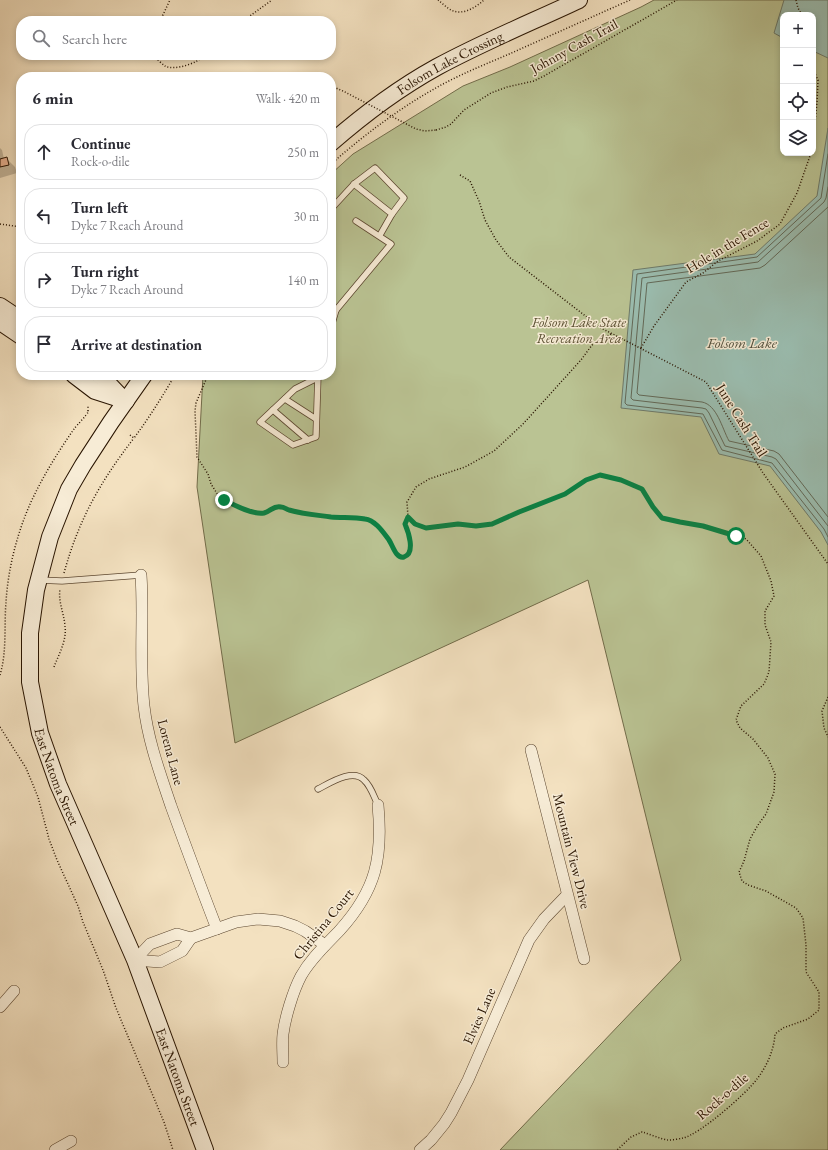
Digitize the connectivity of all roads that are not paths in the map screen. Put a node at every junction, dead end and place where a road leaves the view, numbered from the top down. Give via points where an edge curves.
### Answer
1 (580, 0) edge
2 (336, 139) edge
3 (354, 184) junction
4 (336, 204) edge
5 (392, 214) junction
6 (356, 221) dead end
7 (380, 235) junction
8 (0, 306) edge
9 (336, 307) edge
10 (16, 317) edge
11 (0, 322) edge
12 (16, 333) edge
13 (81, 380) edge
14 (105, 380) edge
15 (141, 380) edge
16 (310, 380) edge
17 (317, 380) edge
18 (285, 399) junction
19 (126, 401) junction
20 (273, 410) junction
21 (316, 419) junction
22 (308, 440) junction
23 (141, 575) joint
24 (39, 580) junction
25 (531, 750) dead end
26 (318, 789) dead end
27 (378, 805) joint
28 (567, 895) junction
29 (217, 929) junction
30 (191, 938) junction
31 (325, 945) junction
32 (584, 959) dead end
33 (135, 960) junction
34 (14, 991) dead end
35 (0, 1006) edge
36 (283, 1062) dead end
37 (71, 1141) dead end
38 (55, 1150) edge
39 (204, 1150) edge
40 (420, 1150) edge

1 - 2 main road, Folsom Lake Crossing via 436,68 408,85
3 - 4 lane
3 - 5 lane
3 - 5 lane via 375,168 404,198
5 - 7 lane
6 - 7 lane
7 - 9 lane via 391,244
8 - 10 main road
11 - 12 main road
13 - 19 main road via 95,391
14 - 19 main road
15 - 19 main road
16 - 18 lane
17 - 21 lane
18 - 20 lane
18 - 21 lane
19 - 24 main road, East Natoma Street via 69,489 50,537
20 - 22 lane
20 - 22 lane via 260,422 293,445
21 - 22 lane via 316,437
23 - 24 lane via 62,581
23 - 29 street, Lorena Lane via 142,679 149,734 157,766
24 - 33 main road, East Natoma Street via 30,633 30,682 40,733 58,784
25 - 28 street, Mountain View Drive
26 - 27 lane via 348,775 355,775 368,784
27 - 31 street, Christina Court via 380,843 373,878 359,907
28 - 32 street, Mountain View Drive
28 - 40 street, Elvies Lane via 544,919 529,940 451,1113 431,1140
29 - 30 street
29 - 31 street via 247,920 280,921 305,930
30 - 33 street via 177,934 150,944
30 - 33 street via 182,951 160,962
31 - 36 street, Christina Court via 311,961 293,994 283,1034
33 - 39 main road, East Natoma Street
34 - 35 street
37 - 38 street

